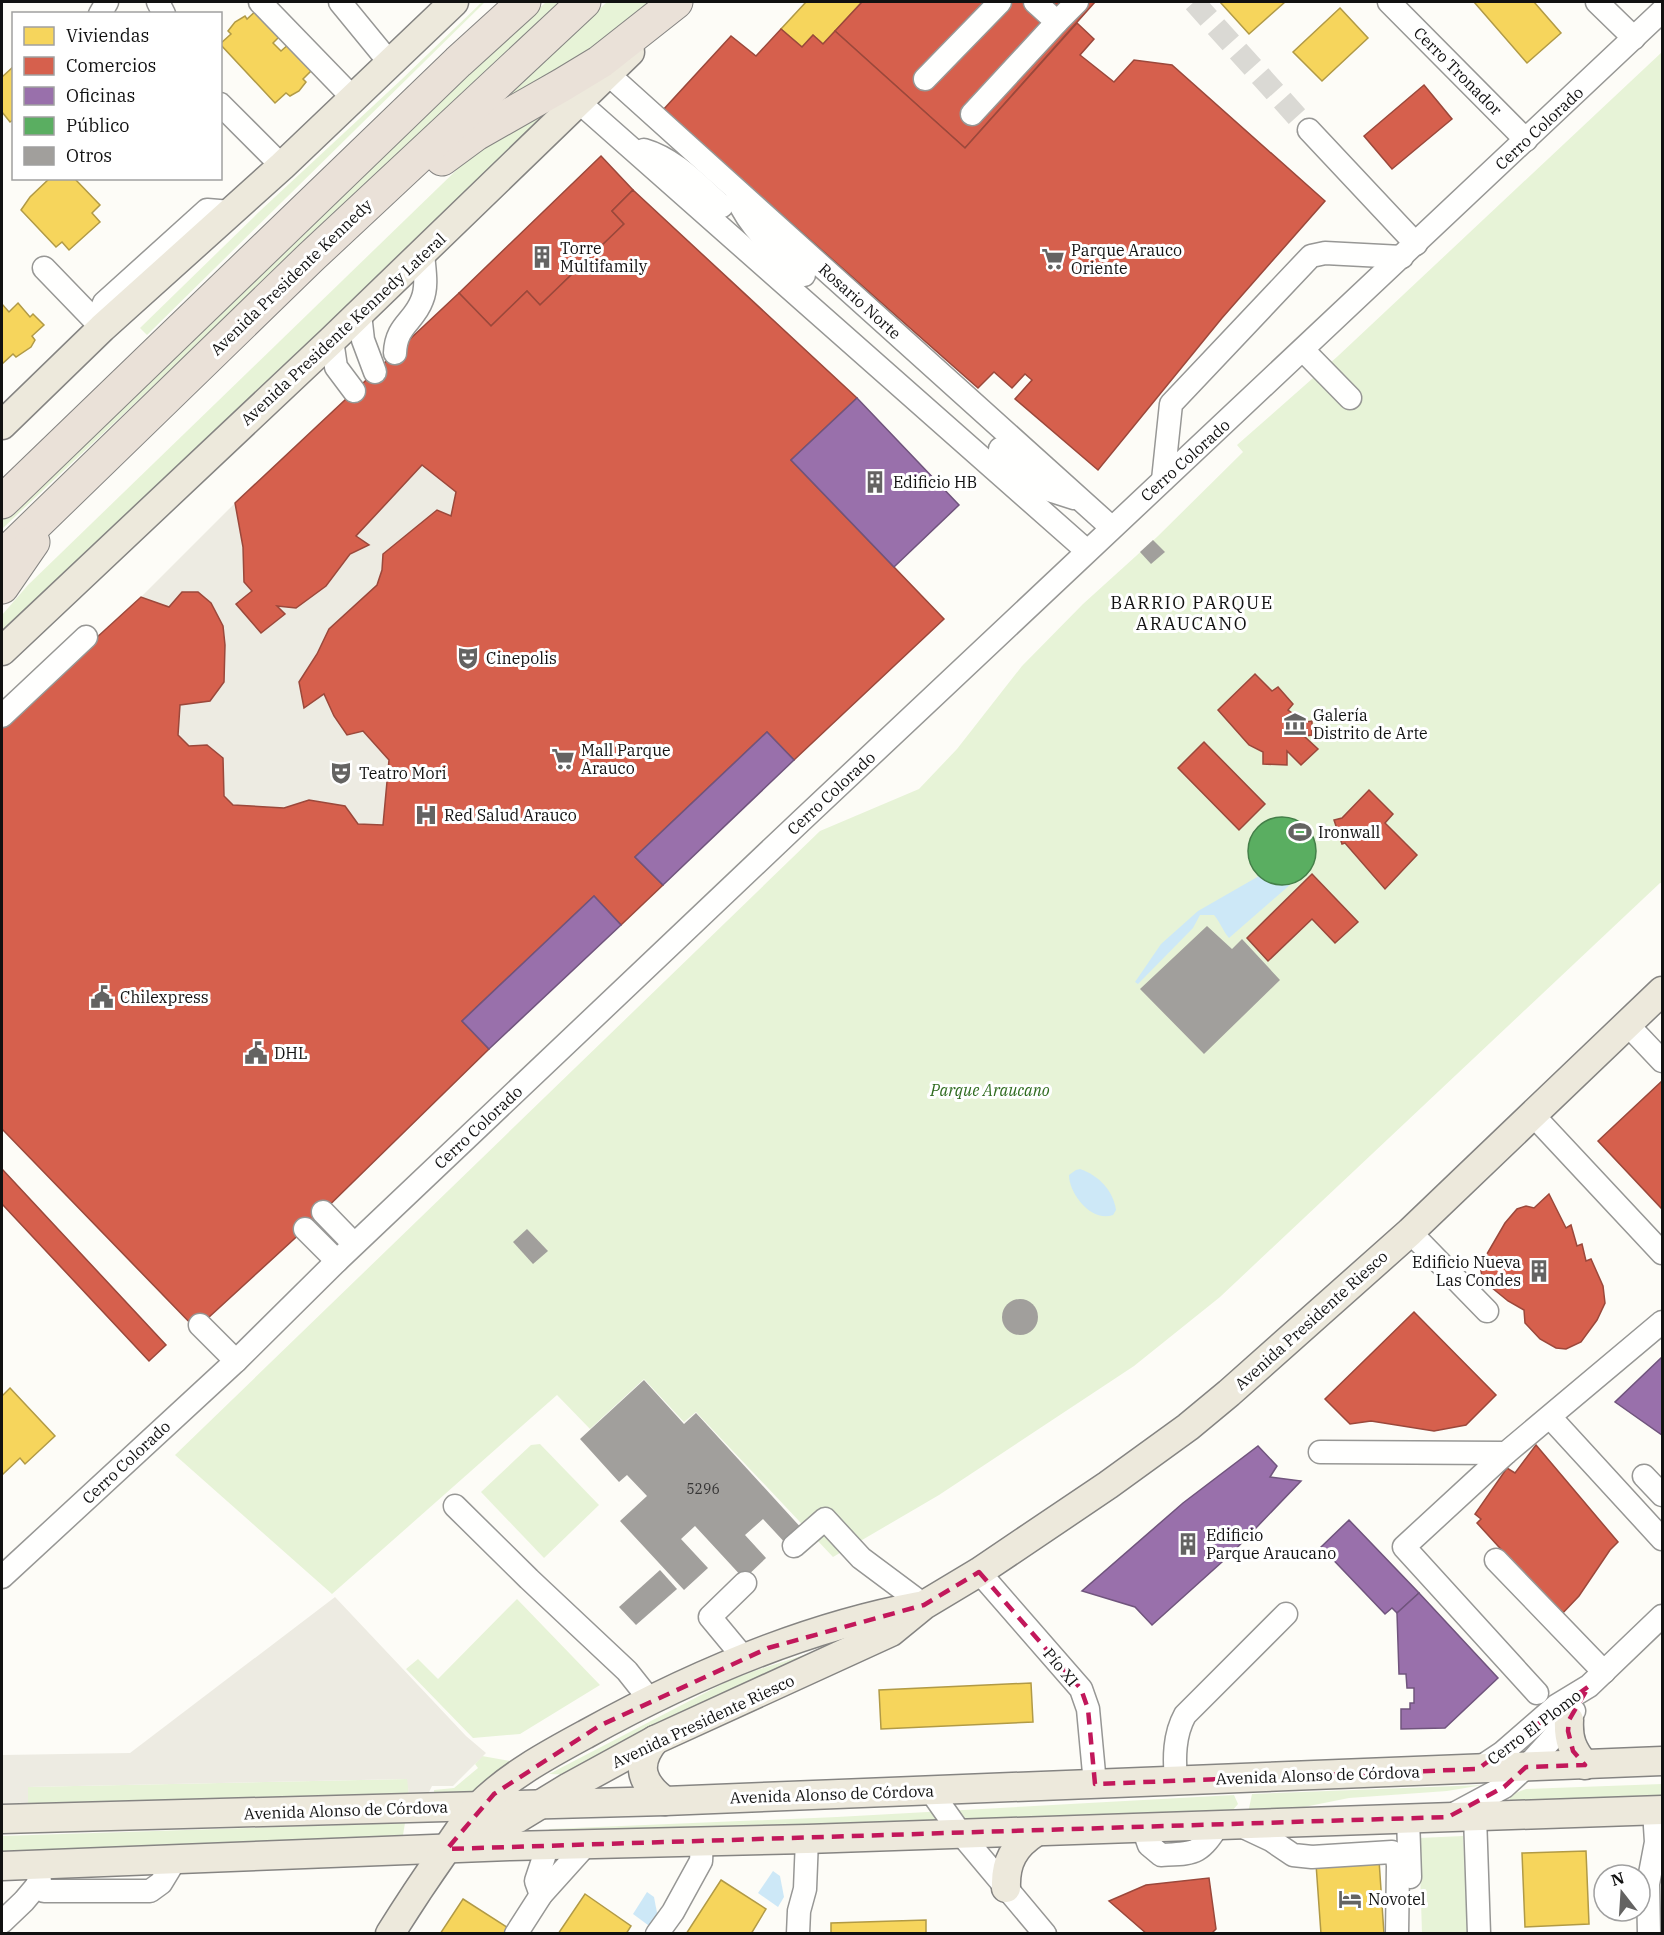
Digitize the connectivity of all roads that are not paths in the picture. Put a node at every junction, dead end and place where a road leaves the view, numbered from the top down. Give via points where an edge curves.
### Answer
1 (260, 2) edge
2 (340, 2) edge
3 (454, 2) edge
4 (508, 2) edge
5 (524, 2) edge
6 (584, 2) edge
7 (678, 2) edge
8 (1000, 2) edge
9 (1035, 2) edge
10 (1077, 2) edge
11 (1389, 2) edge
12 (1597, 2) edge
13 (1662, 11) edge
14 (1057, 22) junction
15 (314, 37) dead end
16 (1634, 38) junction
17 (458, 62) junction
18 (390, 63) junction
19 (608, 74) junction
20 (333, 77) junction
21 (925, 80) dead end
22 (353, 98) junction
23 (580, 103) junction
24 (222, 106) edge
25 (972, 114) dead end
26 (1310, 130) tunnel mouth
27 (1526, 140) junction
28 (631, 148) junction
29 (282, 166) junction
30 (728, 196) junction
31 (1409, 250) junction
32 (423, 253) junction
33 (311, 257) junction
34 (44, 268) dead end
35 (804, 275) dead end
36 (360, 314) junction
37 (99, 325) junction
38 (332, 340) junction
39 (1303, 350) junction
40 (395, 353) dead end
41 (375, 372) dead end
42 (134, 374) junction
43 (913, 378) dead end
44 (354, 391) dead end
45 (1350, 398) dead end
46 (2, 423) edge
47 (1000, 449) dead end
48 (978, 454) junction
49 (2, 476) edge
50 (1163, 480) junction
51 (68, 492) junction
52 (1081, 500) junction
53 (2, 502) edge
54 (1112, 527) junction
55 (1087, 551) junction
56 (2, 557) edge
57 (2, 586) edge
58 (86, 637) dead end
59 (2, 651) edge
60 (2, 716) edge
61 (1662, 991) edge
62 (1627, 1024) junction
63 (1662, 1061) edge
64 (1533, 1115) junction
65 (323, 1212) dead end
66 (305, 1229) dead end
67 (1410, 1232) junction
68 (354, 1244) junction
69 (1662, 1253) edge
70 (337, 1261) junction
71 (1487, 1311) dead end
72 (1662, 1322) edge
73 (200, 1324) dead end
74 (236, 1361) junction
75 (1550, 1417) junction
76 (1320, 1452) dead end
77 (1506, 1453) junction
78 (1644, 1476) dead end
79 (1662, 1495) edge
80 (455, 1506) dead end
81 (1662, 1539) edge
82 (794, 1546) dead end
83 (1496, 1560) dead end
84 (979, 1572) junction
85 (2, 1577) edge
86 (745, 1583) dead end
87 (924, 1605) junction
88 (1286, 1614) dead end
89 (1662, 1616) edge
90 (744, 1658) junction
91 (1597, 1679) junction
92 (1537, 1693) dead end
93 (650, 1700) junction
94 (1569, 1719) junction
95 (655, 1740) junction
96 (1662, 1761) edge
97 (1585, 1765) junction
98 (1526, 1767) junction
99 (1478, 1768) junction
100 (1176, 1781) junction
101 (1095, 1784) junction
102 (930, 1790) junction
103 (665, 1801) junction
104 (539, 1804) junction
105 (479, 1806) junction
106 (1658, 1811) edge
107 (1462, 1817) junction
108 (1408, 1818) junction
109 (2, 1819) edge
110 (1228, 1824) junction
111 (1036, 1832) junction
112 (961, 1834) junction
113 (807, 1839) junction
114 (702, 1842) junction
115 (548, 1845) junction
116 (586, 1845) junction
117 (447, 1849) junction
118 (2, 1866) edge
119 (38, 1875) junction
120 (1006, 1888) junction
121 (541, 1895) junction
122 (1404, 1909) junction
123 (2, 1922) edge
124 (390, 1934) edge
125 (516, 1934) edge
126 (657, 1934) edge
127 (798, 1934) edge
128 (1045, 1934) edge
129 (1397, 1934) edge
130 (1412, 1934) edge
131 (1479, 1934) edge
132 (1649, 1934) edge

1 - 20 street
2 - 18 street
3 - 18 main road
4 - 17 highway
5 - 17 highway
6 - 33 highway, Avenida Presidente Kennedy
7 - 19 main road, Avenida Presidente Kennedy Lateral
7 - 33 highway via 600,62 476,134
8 - 21 street
9 - 14 street
10 - 14 street
11 - 27 street, Cerro Tronador
12 - 16 street
13 - 16 street, Cerro Colorado
14 - 25 street
15 - 20 street via 331,56
16 - 27 street, Cerro Colorado
17 - 42 highway
18 - 22 main road
19 - 23 main road, Avenida Presidente Kennedy Lateral
19 - 30 street, Rosario Norte
20 - 22 street
22 - 29 main road
23 - 28 street
23 - 32 main road, Avenida Presidente Kennedy Lateral
24 - 29 street
26 - 31 street
27 - 31 street, Cerro Colorado
28 - 30 street via 665,158
28 - 48 street
29 - 37 main road
30 - 35 street via 764,239
30 - 52 street, Rosario Norte
31 - 39 street, Cerro Colorado
31 - 50 street via 1311,256 1171,404
32 - 36 main road, Avenida Presidente Kennedy Lateral
32 - 40 street via 424,296 398,334
33 - 51 highway, Avenida Presidente Kennedy
34 - 37 street
36 - 38 main road, Avenida Presidente Kennedy Lateral
36 - 41 street via 363,340
37 - 46 main road
38 - 44 street via 336,367
38 - 59 main road, Avenida Presidente Kennedy Lateral
39 - 45 street
39 - 50 street, Cerro Colorado
42 - 49 highway
42 - 53 highway
43 - 48 street via 960,424
47 - 52 street via 1046,489
48 - 55 street
50 - 54 street, Cerro Colorado
51 - 56 highway, Avenida Presidente Kennedy
51 - 57 highway
52 - 54 street, Rosario Norte
54 - 55 street, Cerro Colorado
55 - 68 street, Cerro Colorado
58 - 60 street
61 - 62 main road, Avenida Presidente Riesco
62 - 63 street
62 - 64 main road, Avenida Presidente Riesco
64 - 67 main road, Avenida Presidente Riesco
64 - 69 street
65 - 68 street
66 - 70 street
67 - 71 street
67 - 84 main road, Avenida Presidente Riesco via 1188,1427
68 - 70 street, Cerro Colorado
70 - 74 street, Cerro Colorado
72 - 75 street
73 - 74 street
74 - 85 street, Cerro Colorado
75 - 77 street
75 - 81 street
76 - 77 street
77 - 92 street via 1404,1547
78 - 79 street
80 - 93 street via 627,1671
82 - 87 street via 825,1519 861,1558
83 - 91 street
84 - 87 main road, Avenida Presidente Riesco
84 - 101 street, Pío XI via 1081,1689 1088,1708
86 - 90 street via 710,1617
87 - 90 main road, Avenida Presidente Riesco via 817,1631
87 - 95 main road, Avenida Presidente Riesco via 891,1632
88 - 100 street via 1185,1715 1174,1755
89 - 91 street, Cerro El Plomo
90 - 93 main road, Avenida Presidente Riesco
91 - 94 street, Cerro El Plomo
91 - 99 street, Cerro El Plomo
93 - 105 main road, Avenida Presidente Riesco via 542,1759
94 - 97 main road via 1569,1741
94 - 98 street, Cerro El Plomo
95 - 103 main road via 647,1749 643,1770 645,1781
95 - 104 main road, Avenida Presidente Riesco
96 - 97 main road, Avenida Alonso de Córdova
97 - 98 main road, Avenida Alonso de Córdova
98 - 99 main road, Avenida Alonso de Córdova
98 - 107 street, Cerro El Plomo via 1504,1788
99 - 100 main road, Avenida Alonso de Córdova
100 - 101 main road, Avenida Alonso de Córdova
101 - 102 main road, Avenida Alonso de Córdova
102 - 103 main road, Avenida Alonso de Córdova
102 - 112 street
103 - 104 main road, Avenida Alonso de Córdova
104 - 105 main road, Avenida Alonso de Córdova
104 - 117 main road, Avenida Presidente Riesco via 495,1830
105 - 109 main road, Avenida Alonso de Córdova
105 - 117 main road, Avenida Presidente Riesco
106 - 107 main road
106 - 132 street via 1648,1884
107 - 108 main road
107 - 131 street
108 - 110 main road
108 - 122 street
110 - 111 main road
110 - 122 street via 1271,1840 1293,1855 1392,1852 1397,1857
111 - 112 main road
111 - 120 main road via 1019,1845 1009,1862
112 - 113 main road
112 - 120 street
113 - 114 main road
113 - 127 street via 806,1888
114 - 116 main road
114 - 126 street via 701,1862
115 - 116 main road
115 - 117 main road
115 - 121 street via 536,1881
116 - 121 street
117 - 119 main road via 175,1860
117 - 124 main road, Avenida Presidente Riesco
118 - 119 main road
119 - 123 street via 24,1901
120 - 128 street
121 - 125 street
122 - 129 street
122 - 130 street

